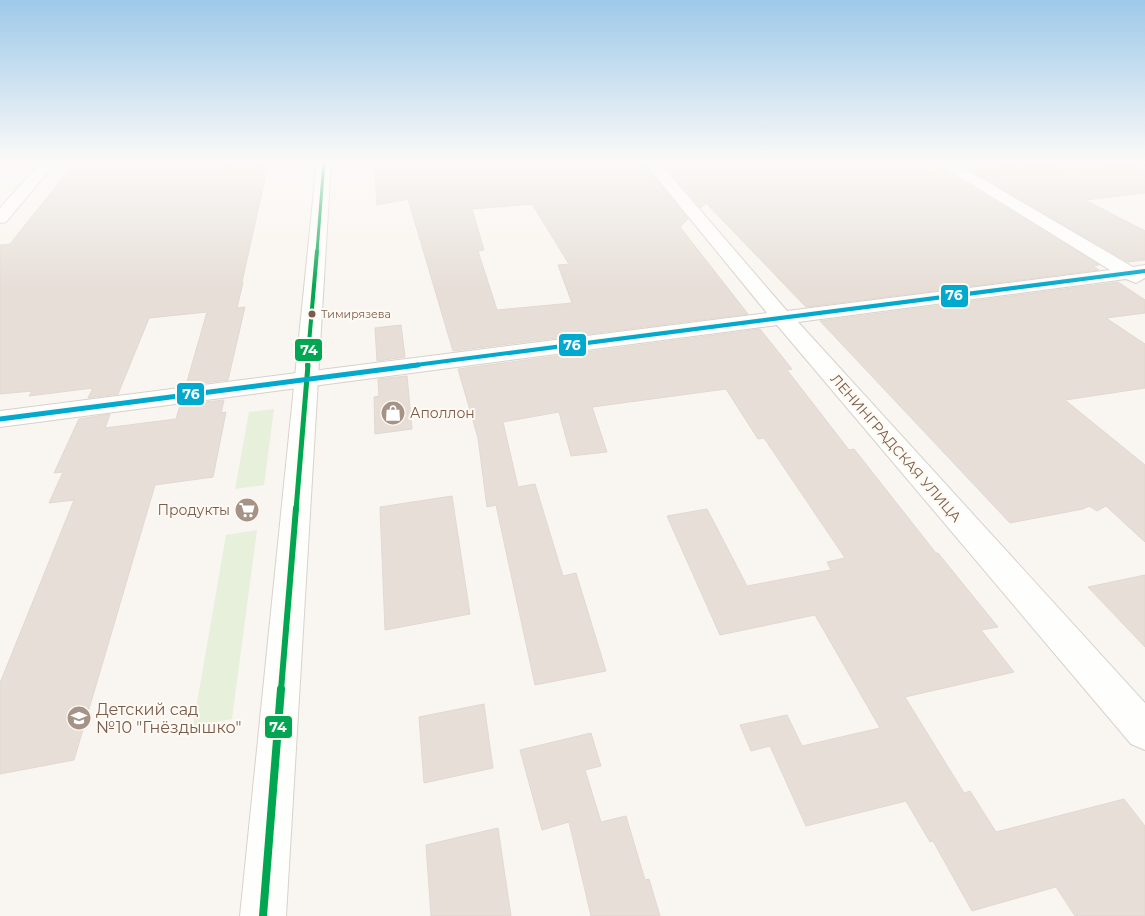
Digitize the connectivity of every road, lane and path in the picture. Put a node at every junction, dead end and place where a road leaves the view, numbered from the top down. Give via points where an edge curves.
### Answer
1 (13, 204) edge
2 (321, 204) edge
3 (686, 204) edge
4 (1016, 204) edge
5 (0, 218) edge
6 (1140, 275) edge
7 (783, 319) junction
8 (308, 381) junction
9 (0, 419) edge
10 (1145, 731) edge
11 (263, 916) edge

1 - 5 street
2 - 8 street
3 - 7 street, ЛЕНИНГРАДСКАЯ УЛИЦА
4 - 6 street
6 - 7 street
7 - 8 street
7 - 10 street, ЛЕНИНГРАДСКАЯ УЛИЦА
8 - 9 street
8 - 11 street

